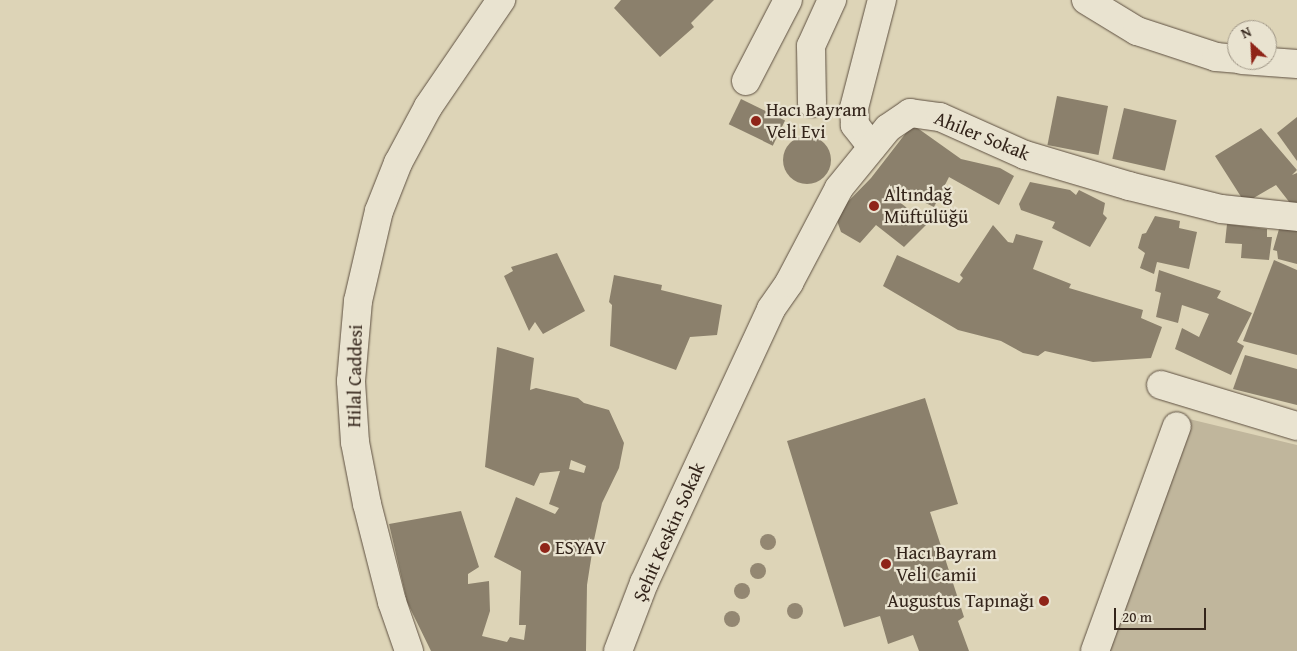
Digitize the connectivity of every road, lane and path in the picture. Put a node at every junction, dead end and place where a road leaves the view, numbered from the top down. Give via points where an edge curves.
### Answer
1 (502, 0) edge
2 (788, 0) edge
3 (832, 0) edge
4 (882, 0) edge
5 (1086, 0) edge
6 (1227, 59) edge
7 (1277, 63) edge
8 (1297, 64) edge
9 (746, 81) dead end
10 (812, 103) dead end
11 (872, 147) junction
12 (1292, 217) edge
13 (1161, 385) dead end
14 (723, 414) joint
15 (1177, 426) dead end
16 (1297, 426) edge
17 (409, 651) edge
18 (618, 651) edge
19 (1095, 651) edge

1 - 17 street, Hilal Caddesi via 428,107 398,163 378,211 358,301 351,381 355,442 392,602
2 - 9 street
3 - 10 street via 811,46
4 - 11 street via 854,108 855,125
5 - 6 street via 1137,31
7 - 8 street
11 - 12 street, Ahiler Sokak via 888,128 910,113 924,113 940,116 1025,155 1221,209
11 - 14 street, Ahiler Sokak via 839,188 799,266 771,309
13 - 16 street
14 - 18 street, Şehit Keskin Sokak via 644,583
15 - 19 street

